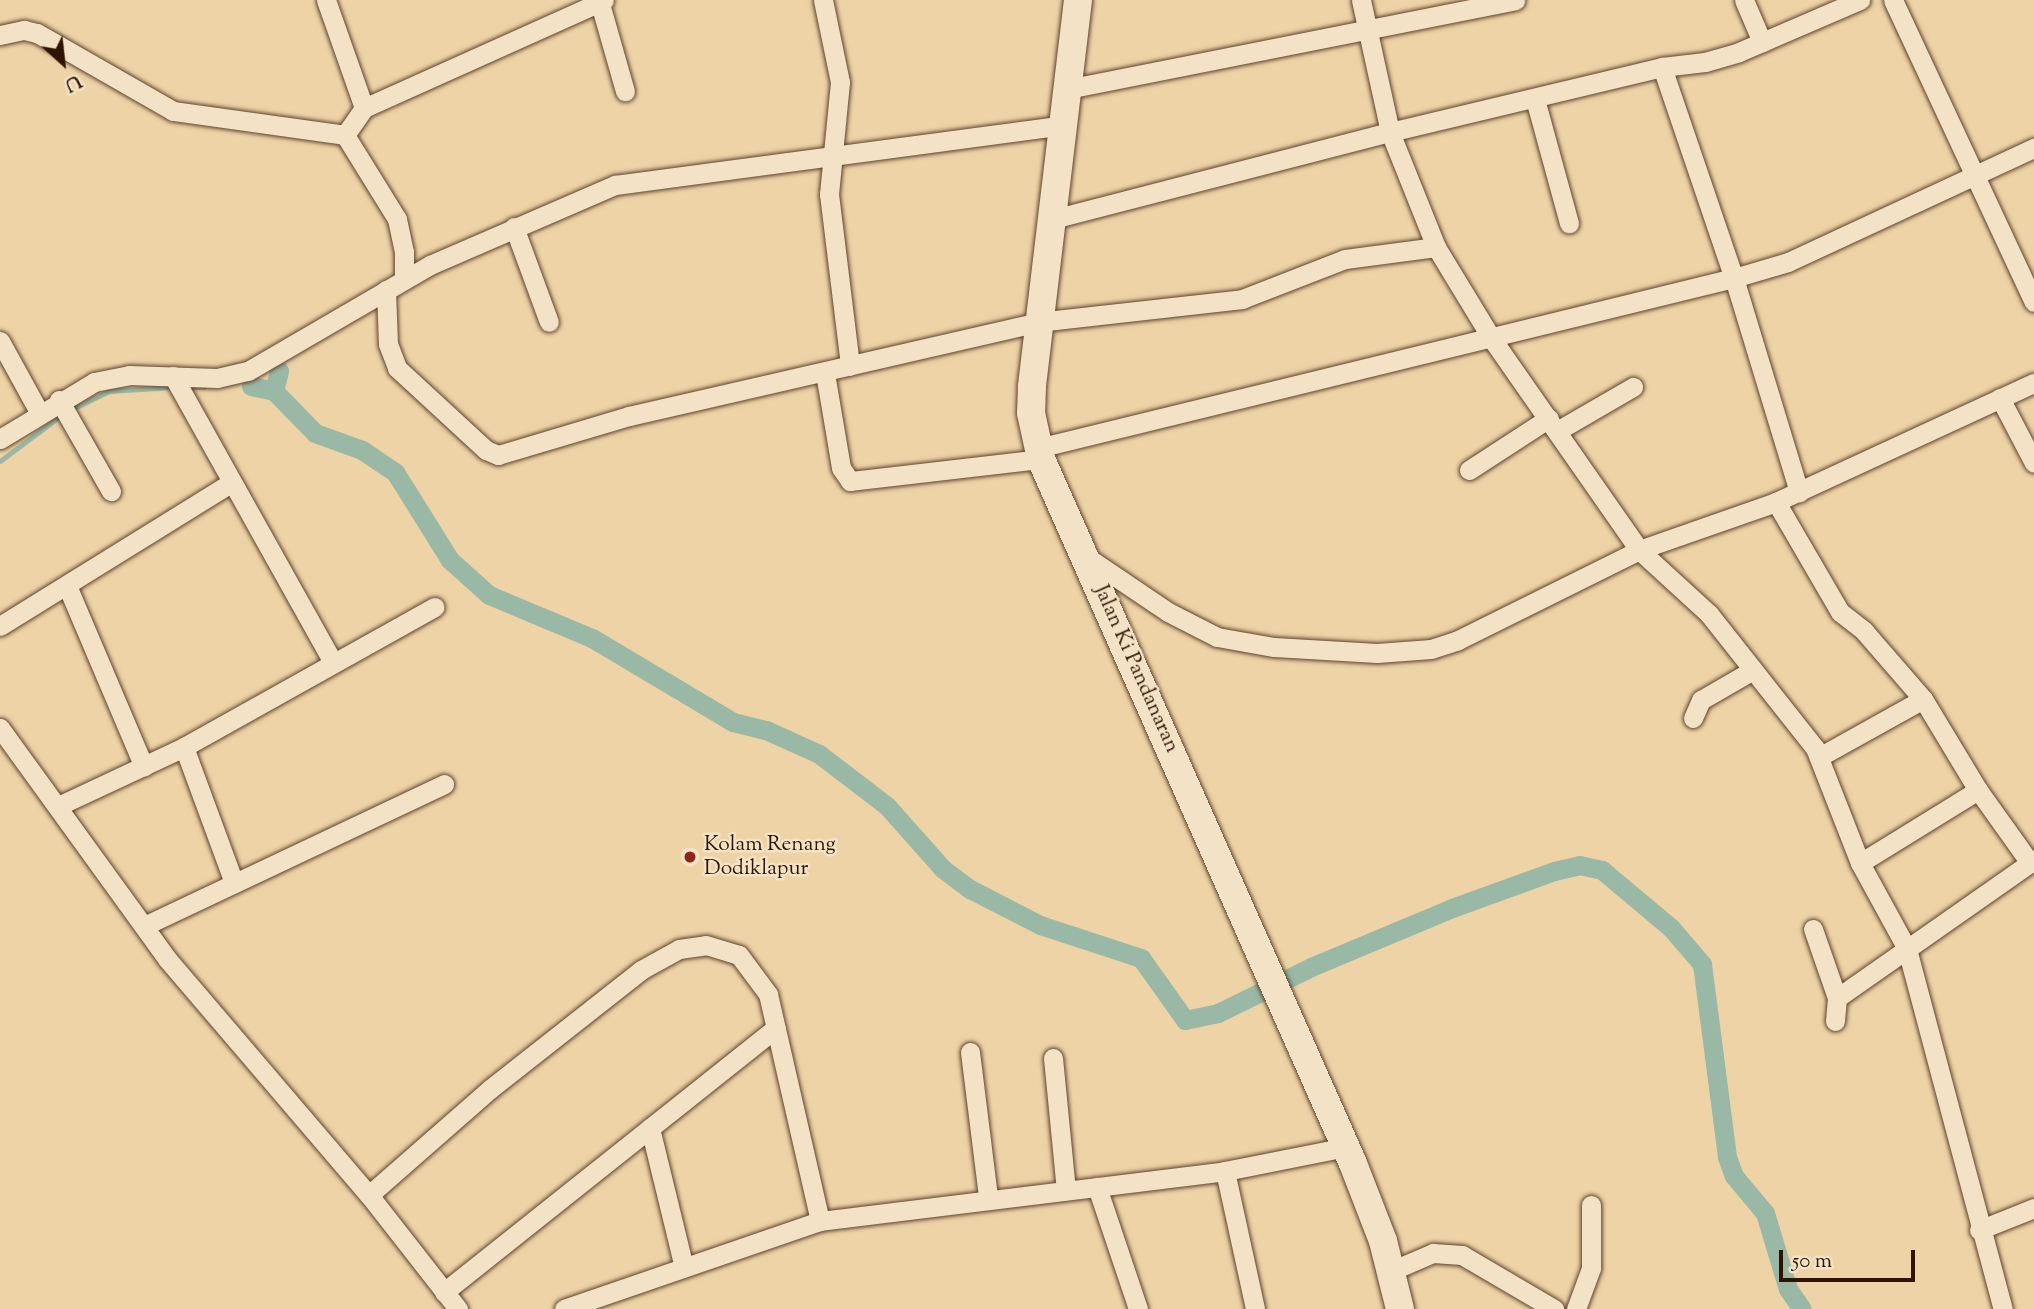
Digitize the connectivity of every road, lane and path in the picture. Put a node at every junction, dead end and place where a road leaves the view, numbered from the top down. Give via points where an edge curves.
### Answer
1 (326, 0) edge
2 (823, 0) edge
3 (1079, 0) edge
4 (1362, 0) edge
5 (1515, 0) edge
6 (1744, 0) edge
7 (1860, 0) edge
8 (1894, 0) edge
9 (601, 1) edge
10 (1369, 31) junction
11 (0, 35) edge
12 (1762, 42) junction
13 (1662, 67) junction
14 (1067, 89) junction
15 (625, 91) dead end
16 (1535, 99) junction
17 (362, 110) junction
18 (1064, 125) junction
19 (1390, 132) junction
20 (346, 134) junction
21 (2034, 148) edge
22 (832, 156) junction
23 (1978, 174) junction
24 (1054, 219) junction
25 (1569, 223) dead end
26 (514, 227) junction
27 (1436, 247) junction
28 (408, 277) junction
29 (1734, 278) junction
30 (386, 290) junction
31 (2034, 303) edge
32 (549, 321) dead end
33 (1038, 322) junction
34 (1492, 339) junction
35 (0, 341) edge
36 (850, 366) junction
37 (825, 373) junction
38 (2034, 383) edge
39 (178, 387) junction
40 (1633, 387) dead end
41 (2000, 398) junction
42 (64, 407) junction
43 (39, 412) junction
44 (1553, 424) junction
45 (0, 439) edge
46 (1039, 454) junction
47 (2034, 463) edge
48 (1469, 470) dead end
49 (231, 482) junction
50 (111, 491) dead end
51 (1799, 492) junction
52 (1776, 502) junction
53 (1639, 550) junction
54 (1085, 556) junction
55 (68, 588) junction
56 (434, 607) dead end
57 (0, 626) edge
58 (332, 661) junction
59 (1753, 670) junction
60 (1923, 699) junction
61 (1693, 718) dead end
62 (0, 728) edge
63 (184, 747) junction
64 (1819, 757) junction
65 (144, 767) junction
66 (444, 784) dead end
67 (1978, 790) junction
68 (58, 806) junction
69 (2032, 862) edge
70 (1860, 863) junction
71 (234, 883) junction
72 (144, 926) junction
73 (1813, 929) dead end
74 (1907, 950) junction
75 (1837, 998) junction
76 (1835, 1021) dead end
77 (776, 1028) junction
78 (970, 1052) dead end
79 (1053, 1058) dead end
80 (650, 1128) junction
81 (1346, 1147) junction
82 (1225, 1171) junction
83 (1097, 1187) junction
84 (1066, 1190) junction
85 (369, 1195) junction
86 (988, 1197) junction
87 (1591, 1205) dead end
88 (2034, 1208) edge
89 (820, 1221) junction
90 (1979, 1230) junction
91 (684, 1267) junction
92 (1391, 1271) junction
93 (444, 1292) junction
94 (458, 1309) edge
95 (564, 1309) edge
96 (1138, 1309) edge
97 (1255, 1309) edge
98 (1399, 1309) edge
99 (1555, 1309) edge
100 (1576, 1309) edge
101 (2003, 1309) edge

1 - 17 street
2 - 22 street via 840,82
3 - 14 main road, Jalan Ki Pandanaran
4 - 10 street
5 - 10 street
6 - 12 street
7 - 12 street
8 - 23 street
9 - 15 street
9 - 17 street
10 - 14 street
10 - 19 street
11 - 20 street via 24,30 37,33 173,111
12 - 13 street via 1705,62
13 - 16 street
13 - 29 street
14 - 18 main road, Jalan Ki Pandanaran
16 - 19 street
16 - 25 street
17 - 20 street
18 - 22 street
18 - 24 main road, Jalan Ki Pandanaran
19 - 24 street
19 - 27 street
20 - 28 street via 394,212
21 - 23 street
22 - 26 street via 633,181 583,195
22 - 36 street via 829,194
23 - 29 street via 1788,262
23 - 31 street
24 - 33 main road, Jalan Ki Pandanaran
26 - 28 street
26 - 32 street
27 - 33 street via 1345,259 1242,299
27 - 34 street
28 - 30 street
29 - 34 street
29 - 51 street
30 - 37 street via 388,344 397,368 496,455 629,416
30 - 39 street via 248,371
33 - 36 street
33 - 46 main road, Jalan Ki Pandanaran via 1031,402
34 - 44 street
34 - 46 street
35 - 43 street
36 - 37 street
37 - 46 street via 841,468 849,480
38 - 41 street
39 - 42 street via 114,377
39 - 49 street
40 - 44 street
41 - 47 street
41 - 51 street
42 - 43 street
42 - 50 street
43 - 45 street
44 - 48 street
44 - 53 street
46 - 54 main road, Jalan Ki Pandanaran
49 - 55 street
49 - 58 street
51 - 52 street
52 - 53 street
52 - 60 street via 1840,612 1864,631
53 - 54 street via 1451,643 1377,653 1274,647 1209,634
53 - 59 street via 1709,614
54 - 81 main road, Jalan Ki Pandanaran
55 - 57 street
55 - 65 street
56 - 58 street
58 - 63 street
59 - 61 street via 1701,700
59 - 64 street
60 - 64 street
60 - 67 street
62 - 68 street
63 - 65 street
63 - 71 street
64 - 70 street
65 - 68 street
66 - 71 street
67 - 69 street
67 - 70 street
68 - 72 street
69 - 74 street
70 - 74 street
71 - 72 street
72 - 85 street
73 - 75 street
74 - 75 street
74 - 90 street
75 - 76 street
77 - 80 street
77 - 85 street via 768,994 748,962 715,946 679,949 641,970 501,1081
77 - 89 street
78 - 86 street
79 - 84 street
80 - 91 street
80 - 93 street
81 - 82 street
81 - 92 main road, Jalan Ki Pandanaran
82 - 83 street
82 - 97 street
83 - 84 street
83 - 96 street
84 - 86 street
85 - 93 street
86 - 89 street
87 - 100 street via 1591,1268
88 - 90 street
89 - 91 street
90 - 101 street
91 - 95 street
92 - 98 main road, Jalan Ki Pandanaran
92 - 99 street via 1433,1253 1462,1255
93 - 94 street

